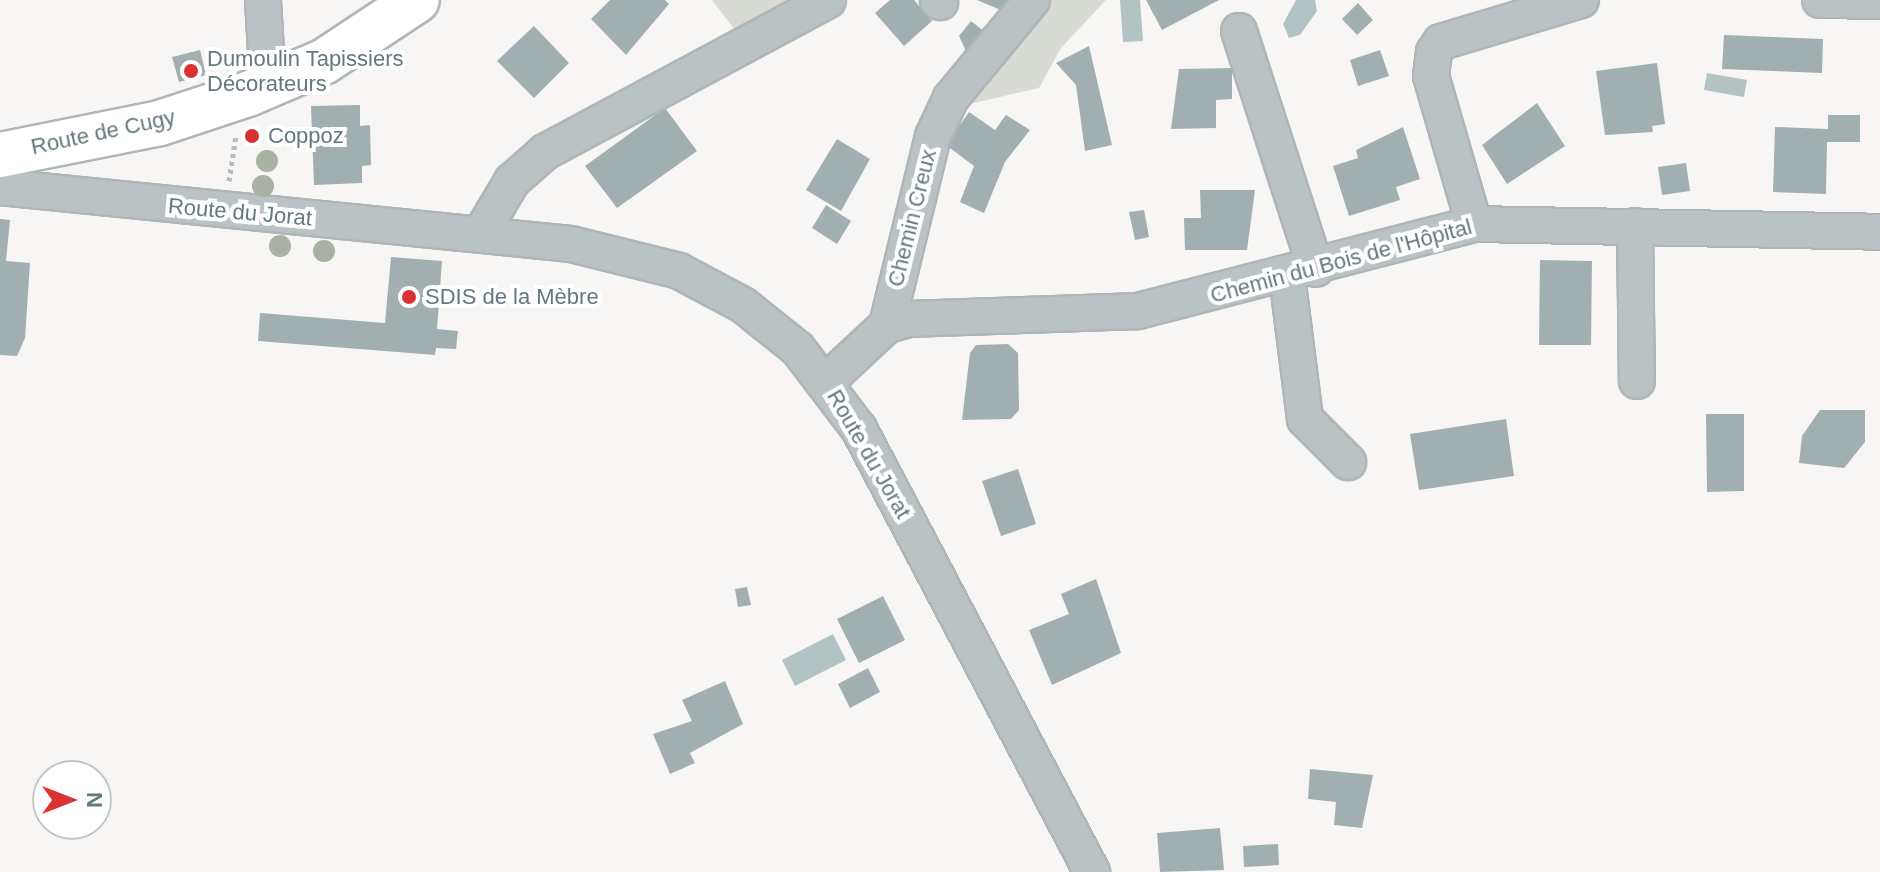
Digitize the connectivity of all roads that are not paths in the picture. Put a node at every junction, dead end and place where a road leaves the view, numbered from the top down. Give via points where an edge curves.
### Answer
1 (263, 0) edge
2 (417, 0) edge
3 (828, 0) edge
4 (1032, 0) edge
5 (1581, 0) edge
6 (1820, 0) edge
7 (1880, 1) edge
8 (1239, 31) dead end
9 (268, 86) junction
10 (0, 155) edge
11 (0, 187) edge
12 (1474, 224) junction
13 (1635, 226) junction
14 (1880, 232) edge
15 (480, 235) junction
16 (1302, 272) junction
17 (887, 325) junction
18 (827, 381) junction
19 (1637, 381) dead end
20 (1348, 462) dead end
21 (1092, 872) edge

1 - 9 street
2 - 9 main road, Route de Cugy via 325,61
3 - 15 street via 545,152 512,181
4 - 17 street, Chemin Creux via 951,98 933,136
5 - 12 street via 1441,42 1434,52 1431,76
6 - 7 street
8 - 16 street
9 - 10 main road, Route de Cugy via 160,123
11 - 15 street, Route du Jorat
12 - 13 street, Chemin du Bois de l'Hôpital
12 - 16 street, Chemin du Bois de l'Hôpital
13 - 14 street, Chemin du Bois de l'Hôpital
13 - 19 street
15 - 18 street, Route du Jorat via 585,246 679,271 769,324
16 - 17 street, Chemin du Bois de l'Hôpital via 1138,311 932,315
16 - 20 street via 1305,419
17 - 18 street
18 - 21 street, Route du Jorat via 859,429

